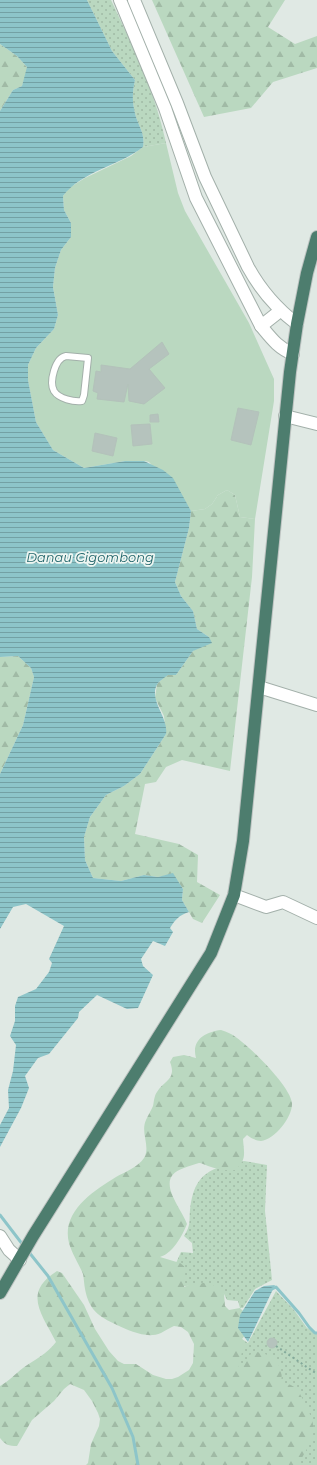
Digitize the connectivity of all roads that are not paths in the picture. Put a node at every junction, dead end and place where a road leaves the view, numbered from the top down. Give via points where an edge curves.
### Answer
1 (120, 0) edge
2 (134, 0) edge
3 (317, 237) edge
4 (258, 282) junction
5 (243, 290) junction
6 (280, 311) junction
7 (296, 324) junction
8 (261, 326) junction
9 (293, 354) junction
10 (86, 379) joint
11 (285, 416) junction
12 (317, 424) edge
13 (259, 687) junction
14 (317, 705) edge
15 (234, 895) junction
16 (317, 918) edge
17 (0, 1236) edge
18 (21, 1258) junction
19 (0, 1293) edge

1 - 5 street via 165,108 196,198
2 - 4 street via 205,177 248,267
3 - 7 highway
4 - 5 street
4 - 6 street
5 - 8 street
6 - 7 street
6 - 8 street
7 - 9 highway
8 - 9 street via 275,343
9 - 11 highway
10 - 10 lane via 82,401 64,398 54,390 55,367 60,358 88,358
11 - 12 street
11 - 13 highway
13 - 14 street
13 - 15 highway via 243,841
15 - 16 street via 266,906 283,902
15 - 18 highway via 211,953
17 - 18 street via 9,1250
18 - 19 highway

